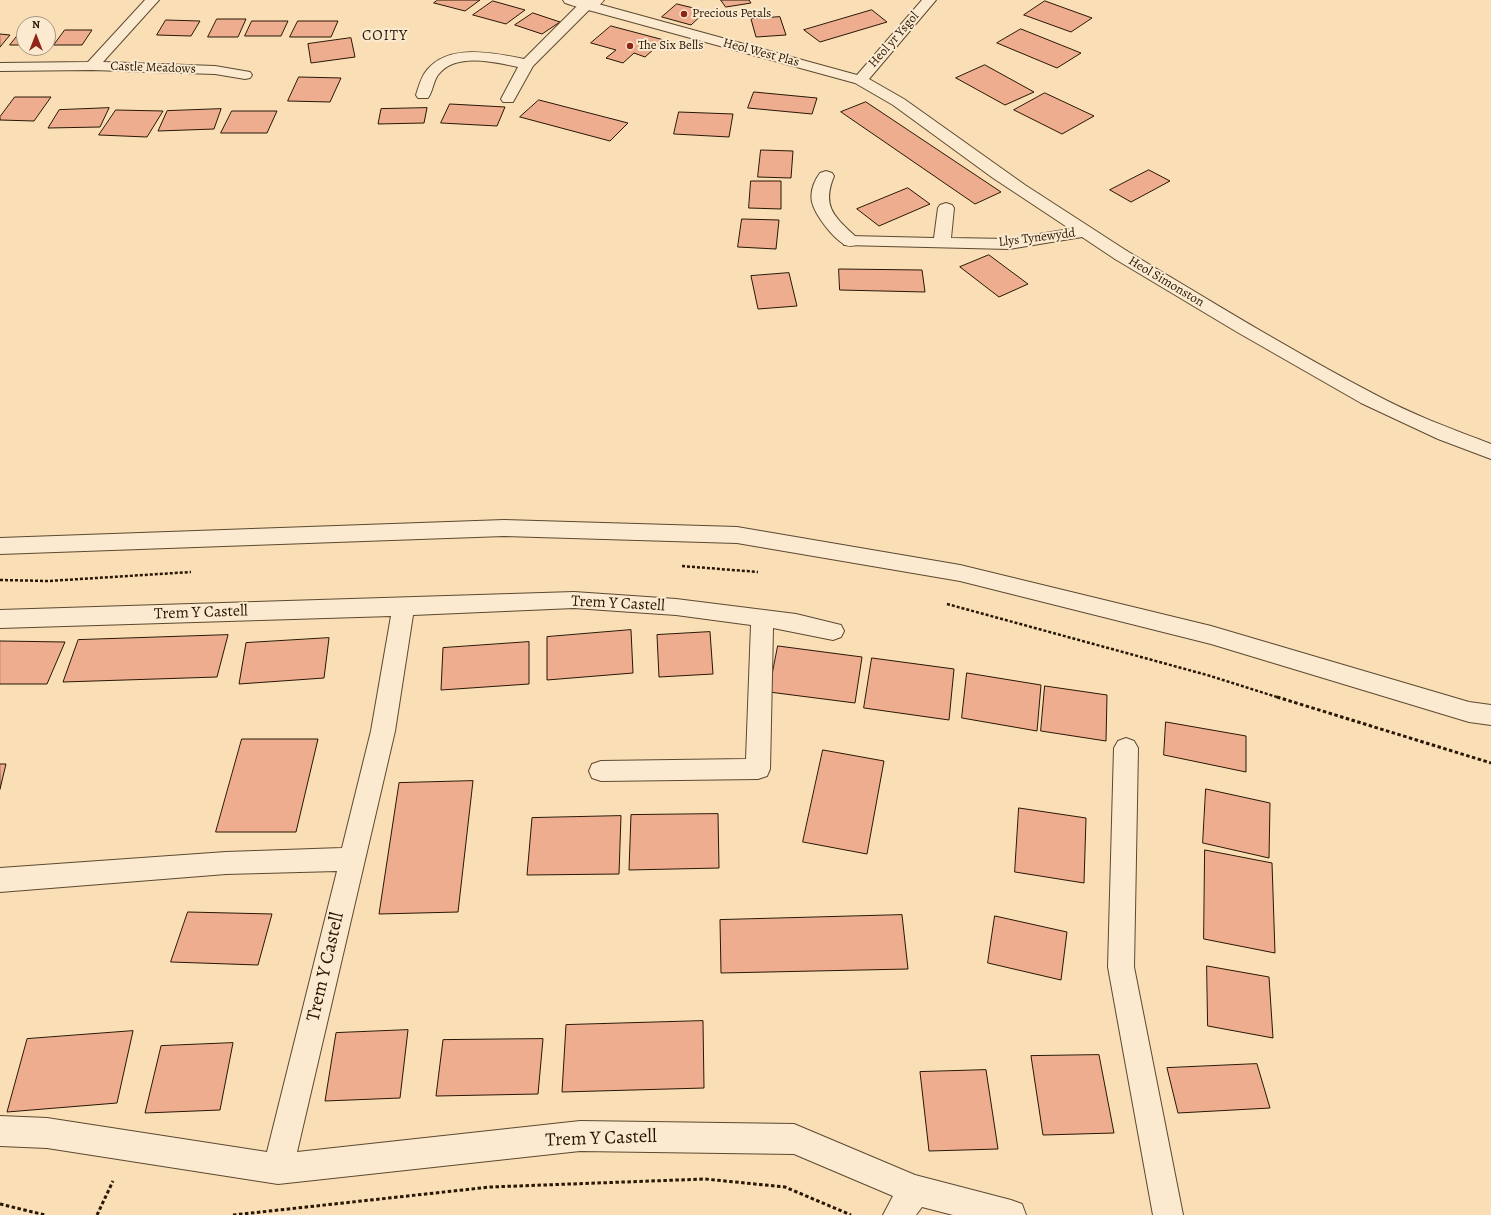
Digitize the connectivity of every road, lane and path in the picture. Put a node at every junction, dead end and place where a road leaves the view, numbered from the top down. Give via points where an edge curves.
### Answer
1 (152, 0) edge
2 (570, 0) edge
3 (929, 0) edge
4 (592, 2) edge
5 (527, 64) junction
6 (92, 66) junction
7 (0, 67) edge
8 (245, 75) dead end
9 (860, 80) junction
10 (423, 95) dead end
11 (508, 99) dead end
12 (826, 176) dead end
13 (946, 208) dead end
14 (1084, 232) junction
15 (942, 242) junction
16 (1491, 452) edge
17 (0, 546) edge
18 (403, 607) junction
19 (762, 618) junction
20 (0, 619) edge
21 (832, 631) dead end
22 (1480, 714) edge
23 (1491, 723) edge
24 (1126, 748) dead end
25 (601, 771) dead end
26 (352, 859) junction
27 (0, 880) edge
28 (0, 1131) edge
29 (278, 1169) junction
30 (915, 1190) junction
31 (0, 1204) edge
32 (45, 1215) edge
33 (233, 1215) edge
34 (851, 1215) edge
35 (898, 1215) edge
36 (1011, 1215) edge
37 (1168, 1215) edge

1 - 6 street, Castle Meadows
2 - 4 street, Heol West Plas
3 - 9 street, Heol yr Ysgol
4 - 5 street
4 - 9 street, Heol West Plas
5 - 10 street via 496,58 460,57 438,66 432,73
5 - 11 street
6 - 7 street, Castle Meadows
6 - 8 street, Castle Meadows via 217,65
9 - 14 street, Heol Simonston via 885,92
12 - 15 street, Llys Tynewydd via 820,194 821,206 826,216 850,240
13 - 15 street
14 - 15 street, Llys Tynewydd via 1010,244
14 - 16 street, Heol Simonston via 1243,328 1368,399
17 - 22 street via 504,528 737,535 968,575 1211,635
18 - 19 street, Trem Y Castell via 574,600 676,607
18 - 20 street, Trem Y Castell
18 - 26 street, Trem Y Castell via 383,731
19 - 21 street, Trem Y Castell via 796,622
19 - 25 street via 758,769
22 - 23 street
24 - 37 street via 1121,967
26 - 27 street via 226,863
26 - 29 street, Trem Y Castell
28 - 29 street, Trem Y Castell via 47,1133
29 - 30 street, Trem Y Castell via 580,1136 794,1139
30 - 35 street
30 - 36 street, Trem Y Castell
31 - 32 path
33 - 34 path via 490,1187 704,1179 785,1187

